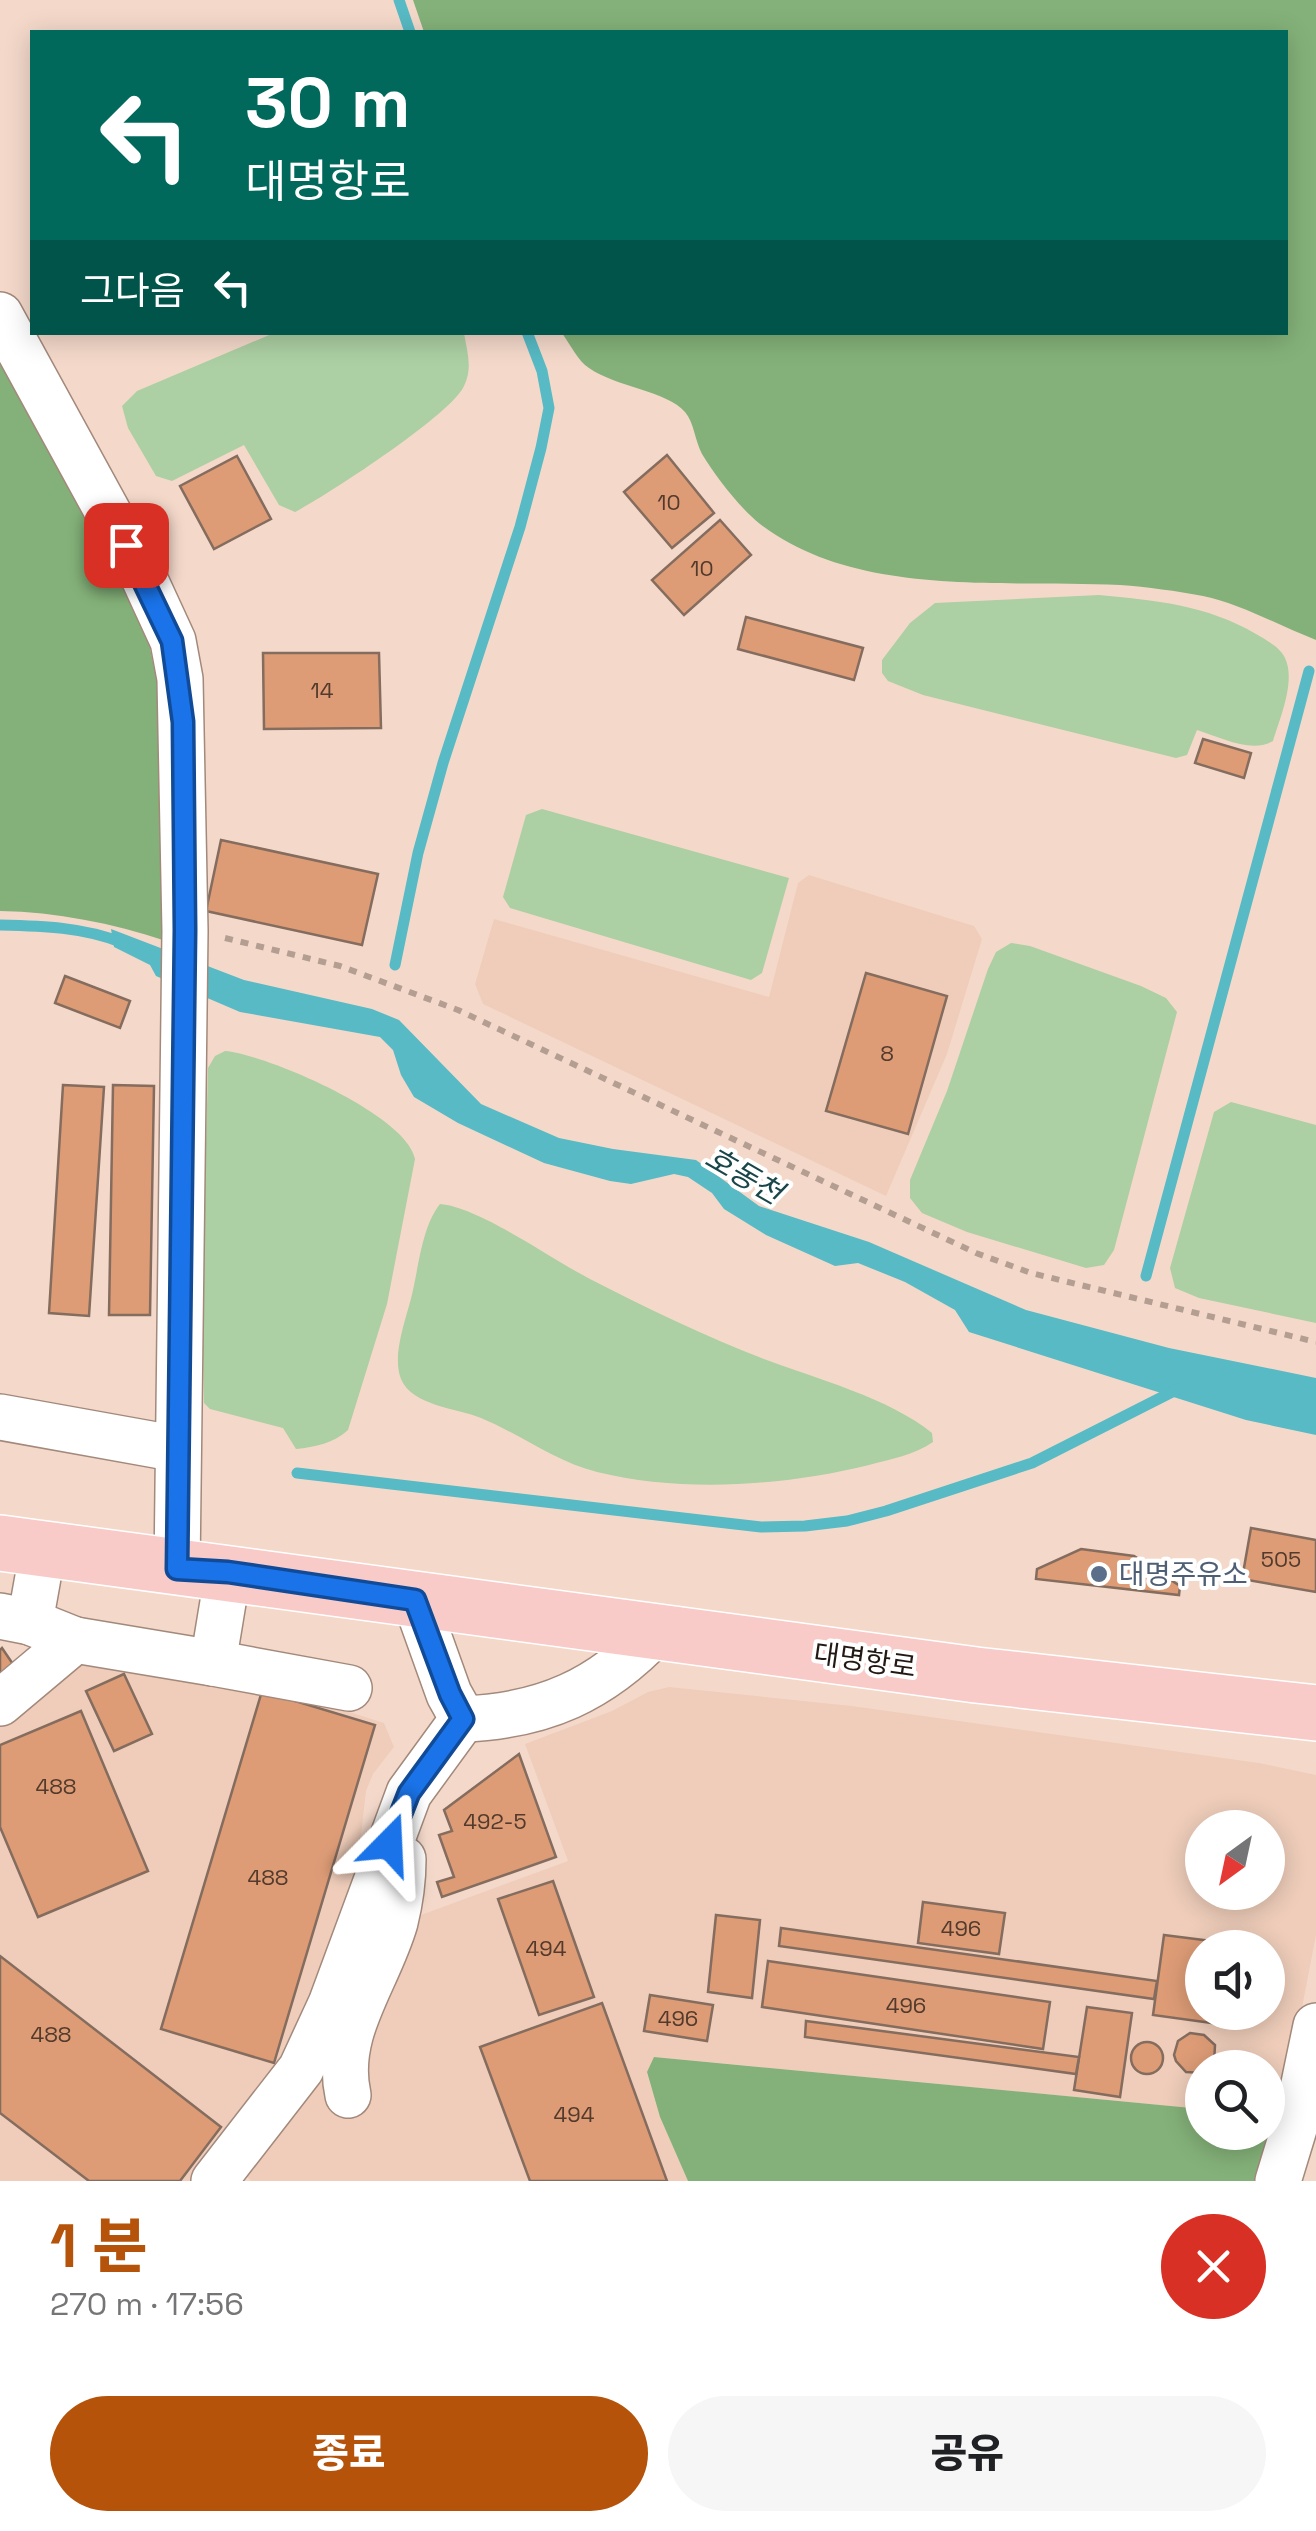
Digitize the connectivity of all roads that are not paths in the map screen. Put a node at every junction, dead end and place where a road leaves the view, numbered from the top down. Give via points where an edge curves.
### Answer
1 (0, 315) edge
2 (0, 1417) edge
3 (178, 1449) junction
4 (22, 1546) edge
5 (202, 1571) junction
6 (415, 1600) junction
7 (15, 1619) edge
8 (656, 1632) junction
9 (75, 1640) junction
10 (213, 1663) junction
11 (349, 1688) dead end
12 (0, 1703) edge
13 (1316, 1713) edge
14 (463, 1719) junction
15 (396, 1823) junction
16 (1316, 2026) edge
17 (348, 2094) dead end
18 (214, 2181) edge
19 (1278, 2181) edge

1 - 3 street via 172,641 183,722 185,930
2 - 3 street
3 - 5 street
4 - 5 main road, 대명항로
4 - 7 street
5 - 6 main road, 대명항로
5 - 10 street
6 - 8 main road, 대명항로
6 - 14 street
7 - 9 street
8 - 13 main road, 대명항로
8 - 14 street via 584,1691 504,1718
9 - 10 street
9 - 12 street
10 - 11 street
14 - 15 street via 409,1793
15 - 17 street via 404,1861 400,1897 350,2034 342,2068
15 - 18 street via 301,2070
16 - 19 street

